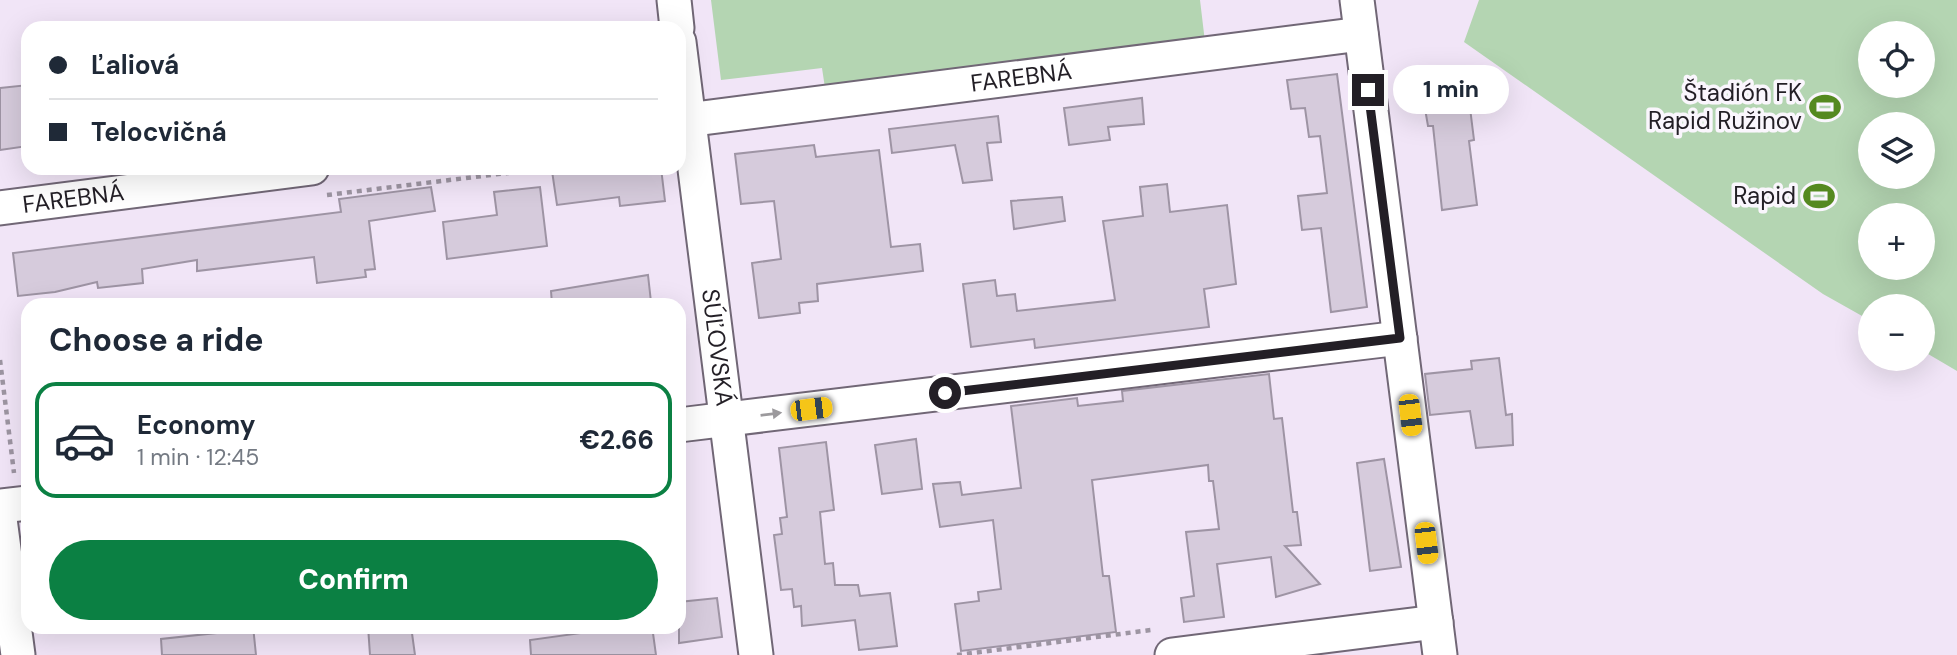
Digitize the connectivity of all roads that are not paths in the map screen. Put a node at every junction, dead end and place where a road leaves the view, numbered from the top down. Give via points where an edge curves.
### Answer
1 (674, 0) edge
2 (1357, 0) edge
3 (676, 21) edge
4 (1361, 34) junction
5 (686, 121) edge
6 (686, 135) edge
7 (257, 175) edge
8 (0, 208) edge
9 (1400, 338) junction
10 (727, 419) junction
11 (686, 424) edge
12 (21, 504) edge
13 (0, 506) edge
14 (0, 519) edge
15 (1436, 622) junction
16 (18, 655) edge
17 (756, 655) edge
18 (1172, 655) edge
19 (1440, 655) edge

1 - 3 street
2 - 4 street
4 - 5 street, FAREBNÁ
4 - 9 street
6 - 10 street, SÚĽOVSKÁ
7 - 8 street, FAREBNÁ
10 -> 9 street
9 - 15 street
10 - 11 street
10 - 17 street, SÚĽOVSKÁ
12 - 13 street
14 - 16 street
15 - 18 street
15 - 19 street

